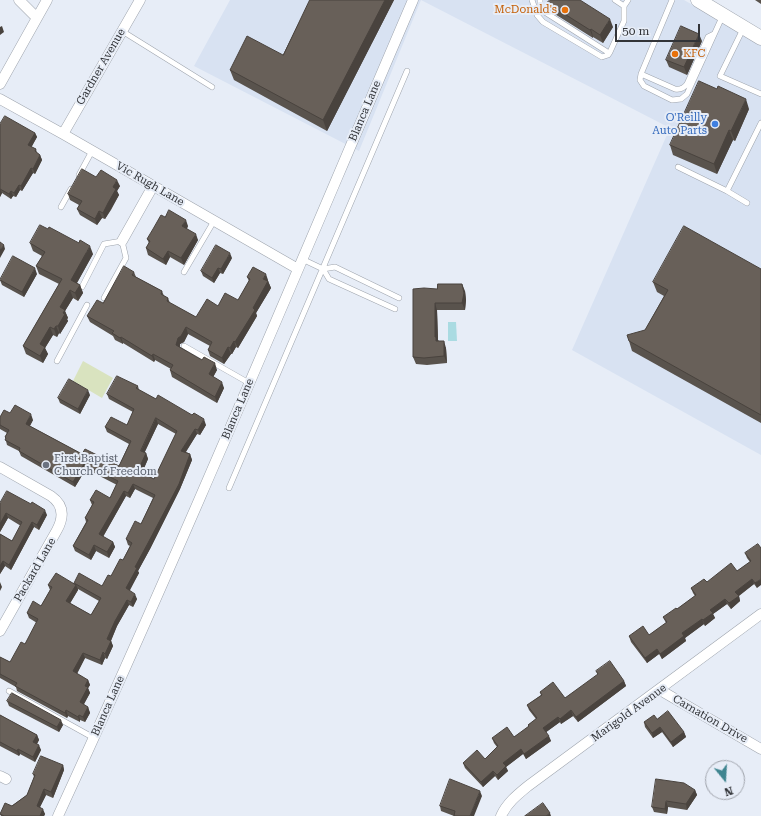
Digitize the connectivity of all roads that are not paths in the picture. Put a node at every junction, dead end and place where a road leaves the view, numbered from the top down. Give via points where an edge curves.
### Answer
1 (19, 0) edge
2 (47, 0) edge
3 (140, 0) edge
4 (413, 0) edge
5 (532, 0) edge
6 (539, 0) edge
7 (615, 0) edge
8 (628, 0) edge
9 (672, 0) edge
10 (698, 0) edge
11 (624, 6) junction
12 (723, 15) junction
13 (37, 18) junction
14 (744, 28) junction
15 (122, 31) junction
16 (714, 34) junction
17 (761, 38) edge
18 (609, 53) junction
19 (407, 72) dead end
20 (641, 74) junction
21 (0, 84) edge
22 (212, 87) dead end
23 (761, 94) edge
24 (0, 99) edge
25 (761, 123) edge
26 (62, 134) junction
27 (92, 151) junction
28 (678, 167) dead end
29 (153, 186) junction
30 (727, 191) junction
31 (747, 203) dead end
32 (61, 207) dead end
33 (214, 221) junction
34 (122, 241) junction
35 (302, 260) junction
36 (323, 268) junction
37 (298, 270) junction
38 (184, 272) dead end
39 (82, 286) dead end
40 (104, 298) edge
41 (399, 298) dead end
42 (87, 306) dead end
43 (395, 309) dead end
44 (184, 346) dead end
45 (56, 361) dead end
46 (249, 383) junction
47 (0, 467) edge
48 (229, 488) dead end
49 (761, 614) edge
50 (0, 631) edge
51 (660, 690) junction
52 (9, 691) dead end
53 (94, 738) junction
54 (761, 749) edge
55 (58, 816) edge
56 (501, 816) edge

1 - 13 street
2 - 13 street
3 - 15 street, Gardner Avenue
4 - 35 street, Blanca Lane
5 - 18 lane via 537,15 543,22 598,56
6 - 18 lane via 545,13
7 - 11 lane
8 - 11 lane
9 - 20 lane
10 - 12 main road
11 - 18 lane via 624,21
12 - 14 main road
12 - 16 lane
13 - 21 street
14 - 17 main road
14 - 23 lane via 720,76
15 - 22 lane
15 - 26 street, Gardner Avenue
16 - 20 lane via 708,37 684,88 675,89
16 - 20 lane via 684,97 672,100 644,86 640,80
19 - 36 lane
24 - 26 street, Vic Rugh Lane
25 - 30 lane
26 - 27 street, Vic Rugh Lane
27 - 29 street, Vic Rugh Lane
27 - 32 lane
28 - 30 lane
29 - 33 street, Vic Rugh Lane
29 - 34 street
30 - 31 lane
33 - 37 street, Vic Rugh Lane
33 - 38 lane
34 - 39 lane via 104,244
34 - 40 lane via 126,258
35 - 36 lane
35 - 37 street, Blanca Lane
36 - 41 lane via 335,267
36 - 43 lane via 329,279
36 - 48 lane
37 - 46 street, Blanca Lane
42 - 45 lane
44 - 46 lane
46 - 53 street, Blanca Lane
47 - 50 street, Packard Lane via 56,500 61,506 62,514 57,530
49 - 51 street, Marigold Avenue
51 - 54 street, Carnation Drive
51 - 56 street, Marigold Avenue via 523,790 505,808
52 - 53 lane
53 - 55 street, Blanca Lane

